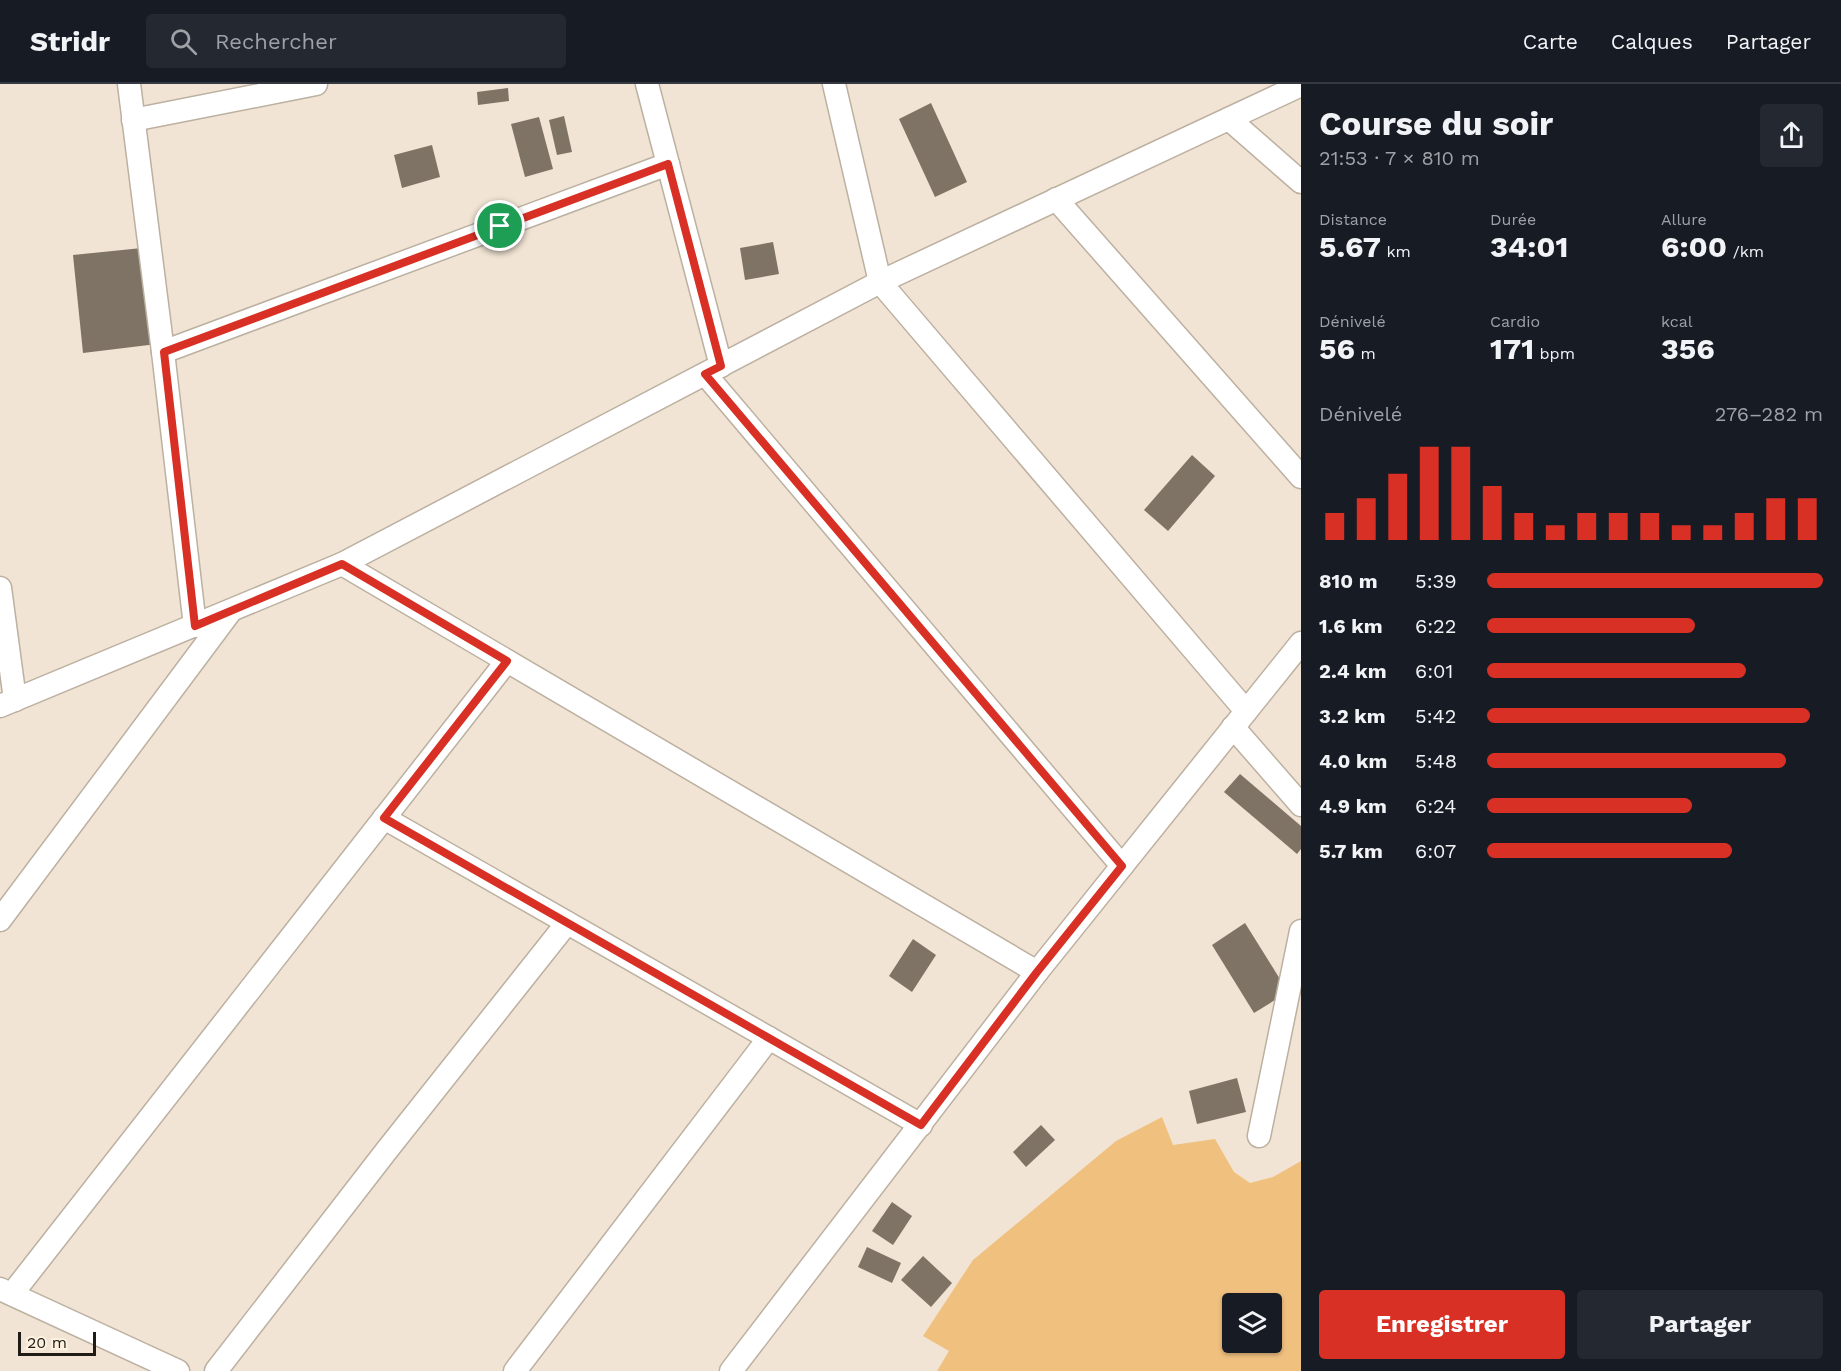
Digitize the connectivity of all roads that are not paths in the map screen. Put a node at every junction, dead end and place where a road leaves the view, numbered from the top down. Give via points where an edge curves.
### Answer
1 (129, 84) edge
2 (316, 84) edge
3 (647, 84) edge
4 (834, 84) edge
5 (1301, 85) edge
6 (1228, 119) junction
7 (133, 120) junction
8 (668, 164) junction
9 (1301, 182) edge
10 (1056, 199) junction
11 (880, 282) junction
12 (164, 352) junction
13 (713, 370) junction
14 (1301, 477) edge
15 (342, 564) junction
16 (0, 588) edge
17 (231, 611) junction
18 (195, 626) junction
19 (1301, 642) edge
20 (507, 661) junction
21 (8, 703) edge
22 (1240, 719) junction
23 (1301, 805) edge
24 (384, 818) junction
25 (1122, 866) junction
26 (0, 920) edge
27 (567, 923) junction
28 (1301, 932) edge
29 (1037, 972) junction
30 (770, 1038) junction
31 (921, 1125) junction
32 (1259, 1136) dead end
33 (6, 1291) edge
34 (178, 1371) edge
35 (216, 1371) edge
36 (515, 1371) edge
37 (731, 1371) edge

1 - 7 street
2 - 7 street
3 - 8 street
4 - 11 street
5 - 6 street
6 - 9 street
6 - 10 street
7 - 12 street
8 - 12 street
8 - 13 street
10 - 11 street
10 - 14 street
11 - 13 street
11 - 22 street
12 - 18 street
13 - 15 street
13 - 25 street
15 - 17 street
15 - 20 street
16 - 21 street
17 - 18 street
17 - 26 street
18 - 21 street
19 - 22 street
20 - 24 street
20 - 29 street
22 - 23 street
22 - 25 street
24 - 27 street
24 - 33 street
25 - 29 street
27 - 30 street
27 - 35 street
28 - 32 street
29 - 31 street
30 - 31 street
30 - 36 street
31 - 37 street
33 - 34 street

